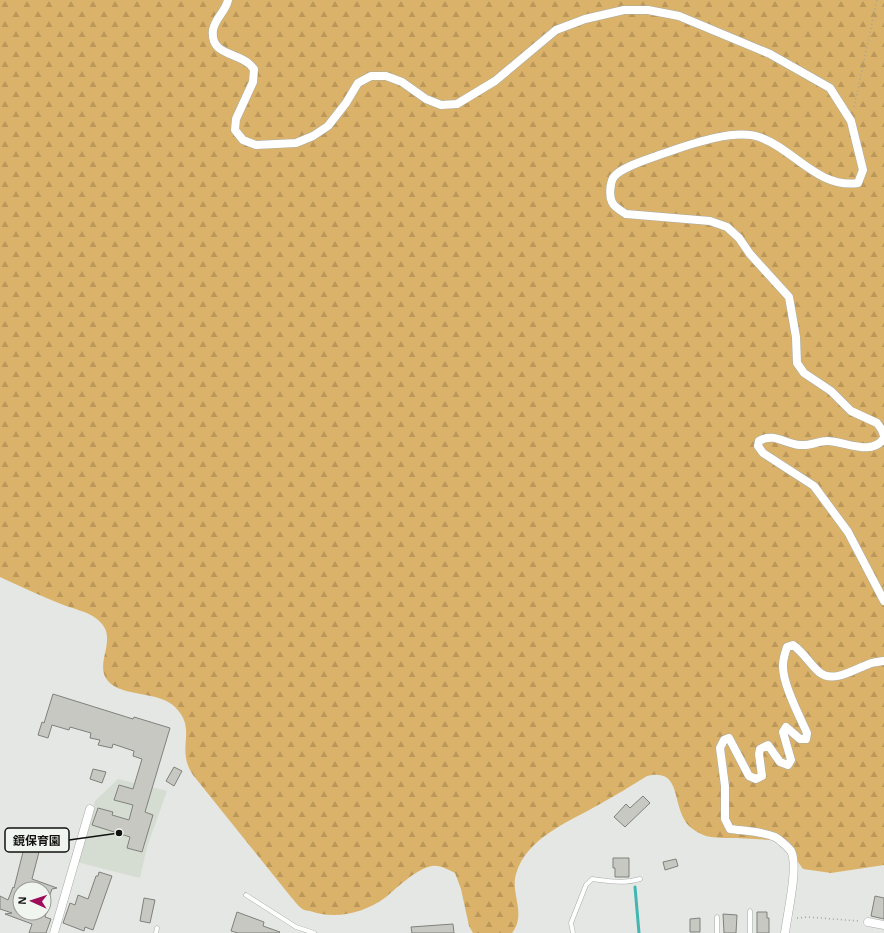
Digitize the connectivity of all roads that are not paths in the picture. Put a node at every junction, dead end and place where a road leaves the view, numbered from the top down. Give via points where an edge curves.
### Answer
1 (228, 0) edge
2 (884, 437) edge
3 (884, 601) edge
4 (884, 661) edge
5 (90, 809) dead end
6 (640, 879) dead end
7 (246, 895) dead end
8 (750, 911) dead end
9 (717, 917) dead end
10 (868, 922) road end
11 (884, 925) edge
12 (54, 933) edge
13 (314, 933) edge
14 (573, 933) edge
15 (717, 933) edge
16 (750, 933) edge
17 (785, 933) edge

1 - 2 street via 228,5 216,20 214,40 221,51 248,63 254,69 253,82 236,119 235,130 243,140 256,146 296,143 314,136 328,126 358,83 371,76 386,76 402,82 426,99 441,105 457,104 495,81 556,30 585,19 624,10 648,10 679,16 770,54 830,88 851,121 863,170 858,183 832,181 814,172 777,145 758,136 718,137 695,142 618,172 610,189 612,202 626,214 710,221 727,227 789,297 796,338 797,363 804,372 831,391 851,411 877,423
2 - 3 street via 881,443 872,448 825,441 799,445 766,436 758,446 763,453 814,486 848,532
4 - 17 street via 830,677 820,673 793,645 787,647 782,667 790,694 807,733 806,739 800,739 786,727 783,732 791,760 788,765 780,762 768,745 760,748 762,776 756,779 749,776 729,738 724,740 720,748 725,786 725,819 730,829 776,837 791,851 794,863
5 - 12 street
6 - 14 lane via 623,882 592,879 586,885 571,923
7 - 13 lane via 296,927
8 - 16 lane
9 - 15 lane
10 - 11 street

